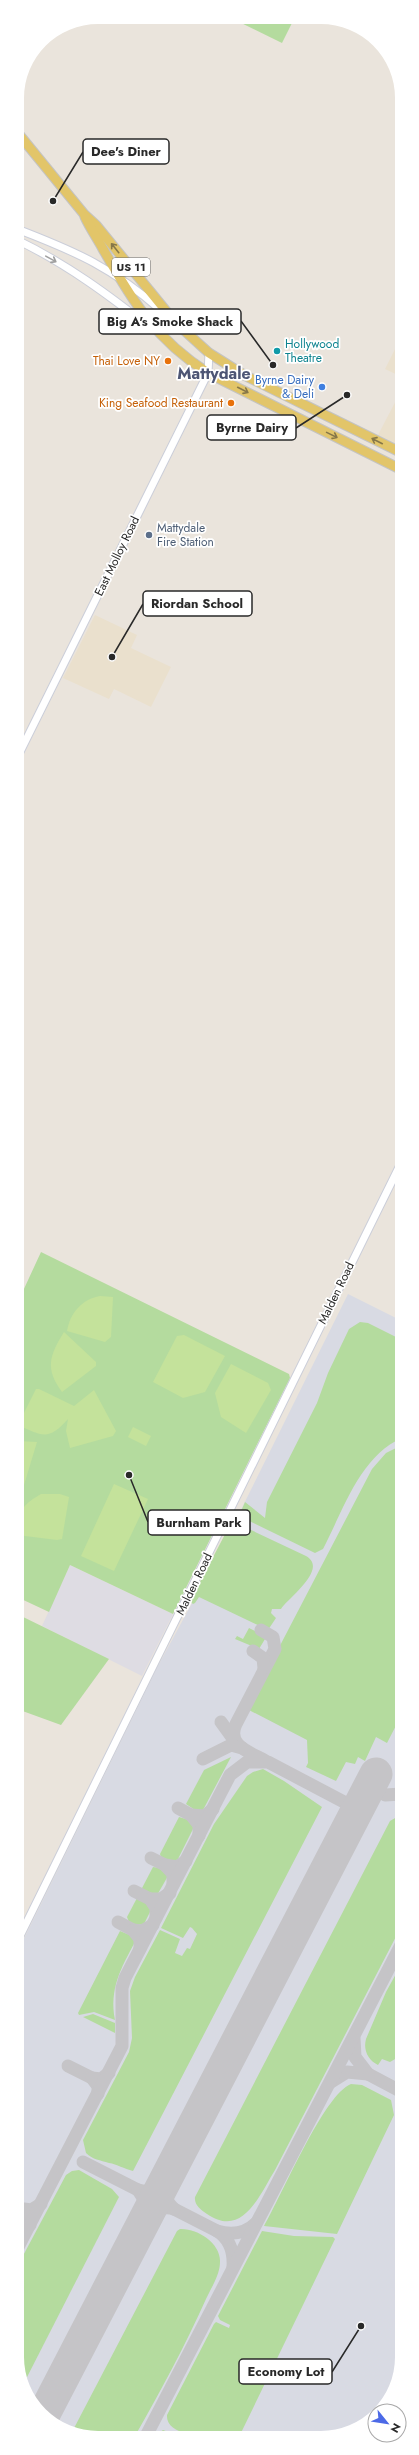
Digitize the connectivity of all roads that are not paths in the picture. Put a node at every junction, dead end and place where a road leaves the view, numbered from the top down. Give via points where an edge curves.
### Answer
1 (24, 141) edge
2 (84, 214) junction
3 (24, 232) edge
4 (24, 244) edge
5 (116, 274) junction
6 (175, 322) junction
7 (165, 339) junction
8 (209, 352) junction
9 (208, 373) junction
10 (395, 450) edge
11 (395, 466) edge
12 (24, 744) edge
13 (395, 1175) edge
14 (24, 1928) edge

1 - 2 main road, US 11
2 - 5 main road, US 11
6 -> 2 main road, US 11 via 96,225
3 - 5 street via 84,256
4 -> 7 street via 116,299
5 - 6 street
5 - 7 main road, US 11 via 137,308
6 - 8 main road, US 11
7 - 9 main road, US 11
8 - 9 street, East Molloy Road
10 -> 8 main road, US 11 via 244,375
9 -> 11 main road, US 11
9 - 12 street, East Molloy Road
13 - 14 street, Malden Road

